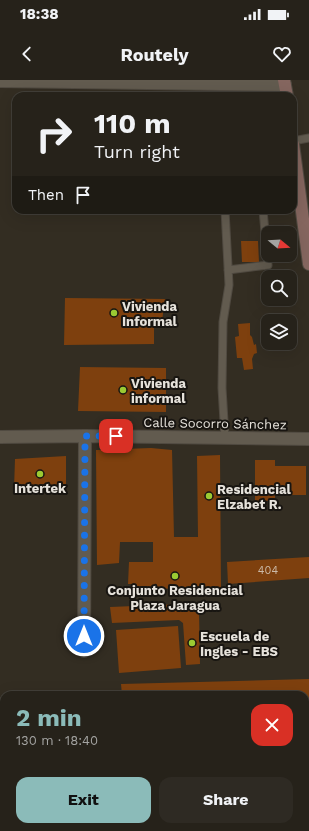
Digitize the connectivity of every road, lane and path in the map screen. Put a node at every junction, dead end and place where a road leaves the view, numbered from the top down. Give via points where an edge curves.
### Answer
1 (0, 80) edge
2 (212, 82) edge
3 (285, 87) edge
4 (309, 138) edge
5 (297, 141) edge
6 (297, 164) edge
7 (306, 213) edge
8 (225, 214) edge
9 (263, 214) edge
10 (309, 264) edge
11 (228, 270) junction
12 (85, 436) junction
13 (0, 437) edge
14 (225, 438) junction
15 (309, 439) edge
16 (84, 651) dead end

1 - 2 street
2 - 3 street
4 - 5 lane
6 - 7 main road
7 - 10 main road
8 - 11 lane
9 - 11 lane via 268,265
11 - 14 lane via 229,285 223,322 222,388
12 - 13 street, Calle Socorro Sánchez
12 - 14 street, Calle Socorro Sánchez
12 - 16 street
14 - 15 street, Calle Socorro Sánchez

